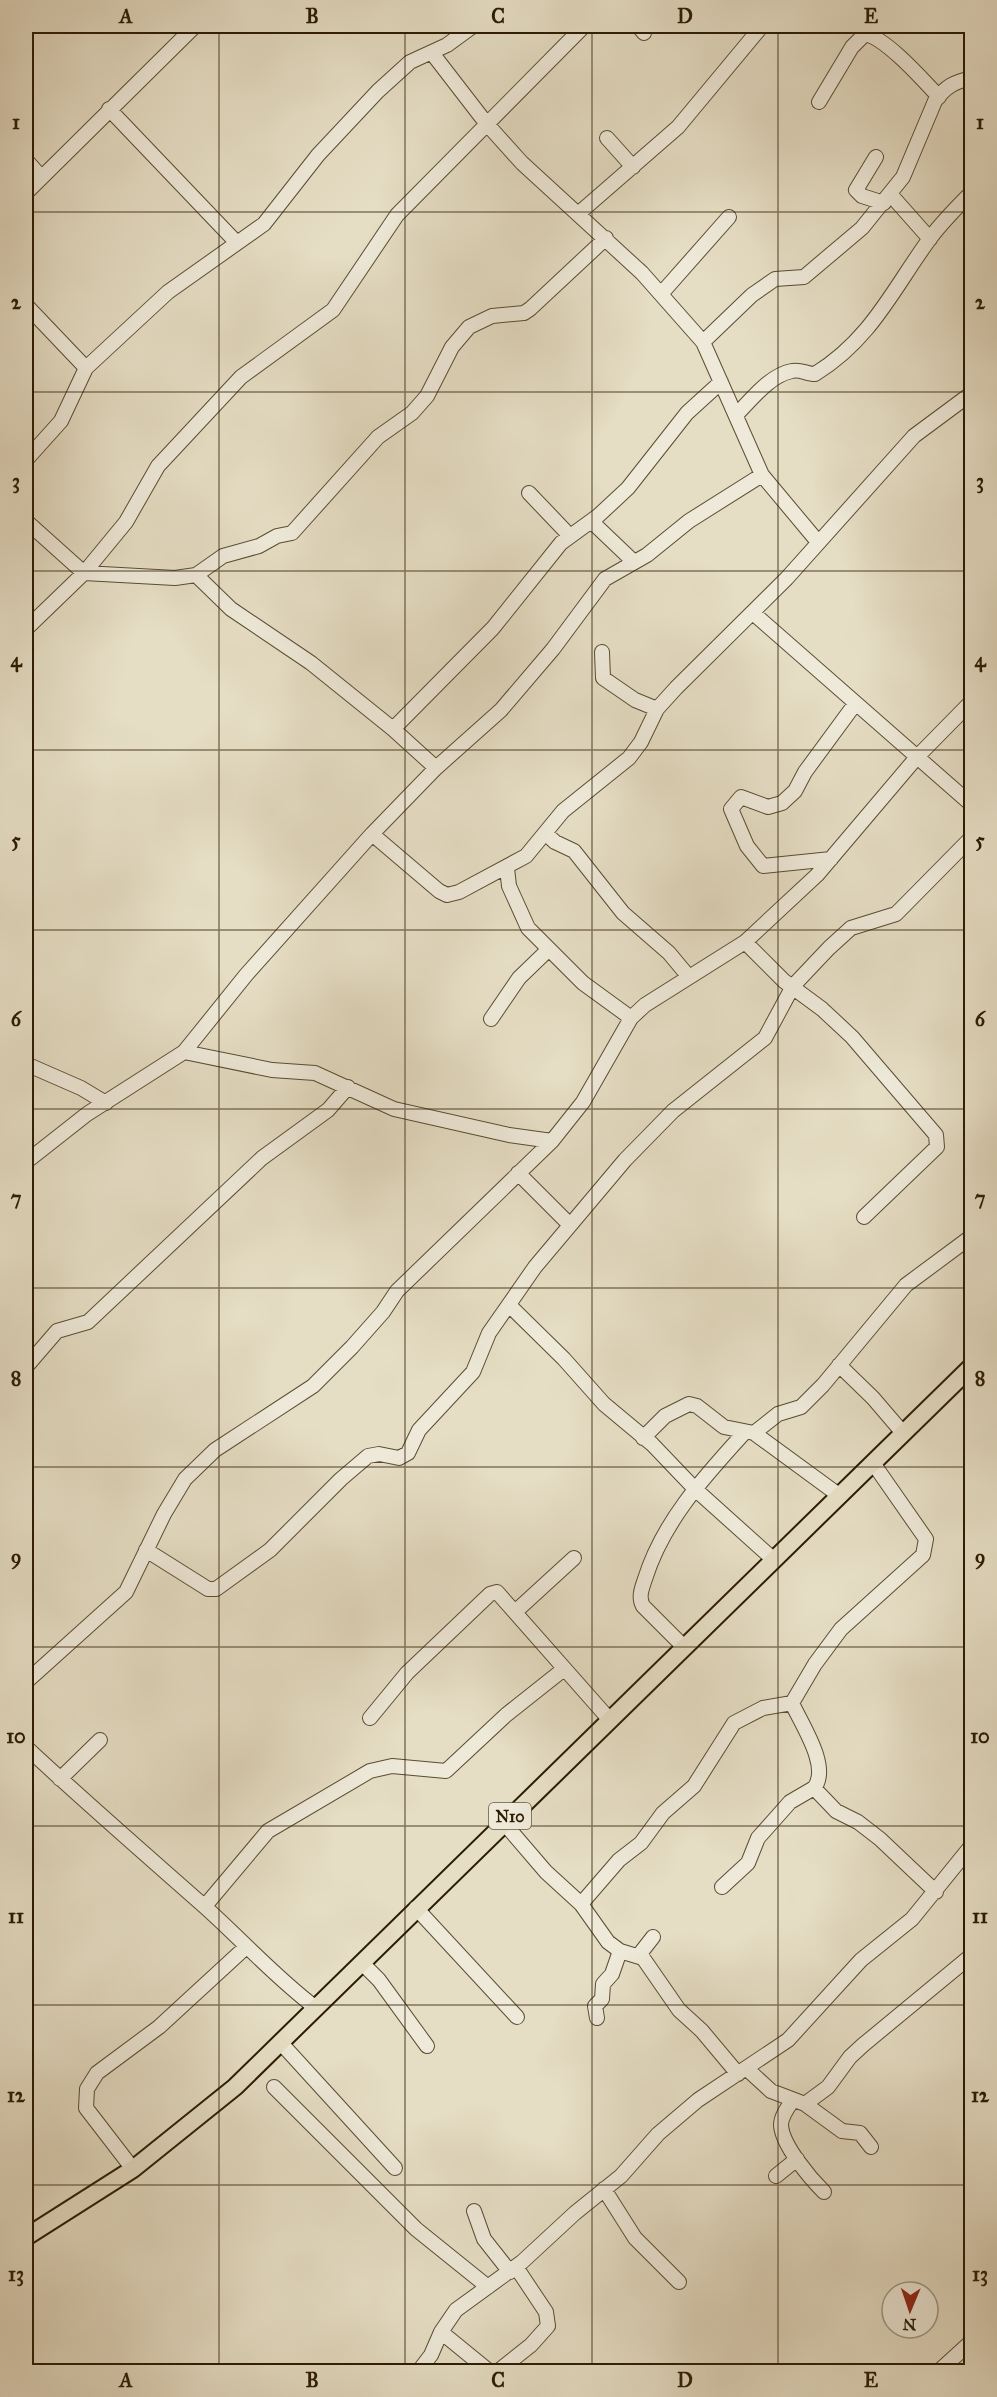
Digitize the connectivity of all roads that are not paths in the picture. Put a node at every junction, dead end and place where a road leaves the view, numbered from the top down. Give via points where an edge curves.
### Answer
1 (195, 26) edge
2 (473, 26) edge
3 (584, 26) edge
4 (762, 26) edge
5 (432, 53) junction
6 (972, 78) edge
7 (939, 97) junction
8 (819, 102) dead end
9 (109, 109) junction
10 (486, 123) junction
11 (607, 138) dead end
12 (876, 157) dead end
13 (26, 160) edge
14 (633, 166) junction
15 (41, 177) junction
16 (972, 192) edge
17 (26, 193) edge
18 (887, 199) junction
19 (578, 214) junction
20 (729, 217) dead end
21 (606, 238) junction
22 (930, 239) junction
23 (237, 243) junction
24 (662, 294) junction
25 (26, 305) edge
26 (704, 342) junction
27 (86, 368) junction
28 (722, 382) junction
29 (972, 393) edge
30 (737, 414) junction
31 (26, 460) edge
32 (762, 475) junction
33 (529, 493) dead end
34 (26, 521) edge
35 (591, 521) junction
36 (570, 536) junction
37 (818, 542) junction
38 (634, 562) junction
39 (84, 573) junction
40 (196, 575) junction
41 (753, 613) junction
42 (26, 629) edge
43 (602, 652) dead end
44 (972, 701) edge
45 (855, 704) junction
46 (657, 709) junction
47 (393, 729) junction
48 (917, 757) junction
49 (436, 768) junction
50 (972, 805) edge
51 (545, 833) junction
52 (372, 834) junction
53 (972, 837) edge
54 (831, 859) junction
55 (507, 868) junction
56 (745, 942) junction
57 (548, 950) junction
58 (689, 977) junction
59 (793, 986) junction
60 (631, 1018) junction
61 (491, 1019) dead end
62 (184, 1052) junction
63 (26, 1064) edge
64 (348, 1088) junction
65 (106, 1103) junction
66 (552, 1141) junction
67 (26, 1162) edge
68 (518, 1173) junction
69 (864, 1217) dead end
70 (570, 1225) junction
71 (970, 1239) edge
72 (509, 1305) junction
73 (839, 1365) junction
74 (26, 1367) edge
75 (971, 1367) edge
76 (749, 1433) junction
77 (903, 1433) junction
78 (643, 1438) junction
79 (873, 1463) junction
80 (695, 1489) junction
81 (840, 1496) junction
82 (146, 1550) junction
83 (574, 1558) dead end
84 (774, 1560) junction
85 (515, 1612) junction
86 (684, 1647) junction
87 (564, 1669) junction
88 (26, 1682) edge
89 (792, 1703) junction
90 (370, 1718) dead end
91 (609, 1719) junction
92 (100, 1740) dead end
93 (26, 1747) edge
94 (60, 1779) junction
95 (814, 1788) junction
96 (504, 1823) junction
97 (972, 1845) edge
98 (722, 1887) dead end
99 (936, 1892) junction
100 (581, 1904) junction
101 (204, 1906) junction
102 (416, 1908) junction
103 (653, 1937) dead end
104 (246, 1947) junction
105 (620, 1951) junction
106 (639, 1955) junction
107 (972, 1955) edge
108 (362, 1963) junction
109 (316, 2008) junction
110 (517, 2017) dead end
111 (597, 2018) dead end
112 (280, 2042) junction
113 (427, 2046) dead end
114 (742, 2071) junction
115 (274, 2087) dead end
116 (799, 2102) junction
117 (871, 2147) dead end
118 (797, 2159) junction
119 (395, 2168) dead end
120 (133, 2169) junction
121 (776, 2176) dead end
122 (604, 2189) junction
123 (824, 2192) dead end
124 (474, 2211) dead end
125 (26, 2237) edge
126 (513, 2270) junction
127 (680, 2282) dead end
128 (488, 2287) junction
129 (441, 2332) junction
130 (972, 2341) edge
131 (417, 2372) edge
132 (490, 2372) edge
133 (497, 2372) edge
134 (938, 2372) edge

1 - 9 street
2 - 5 street
3 - 10 street
4 - 14 street via 690,114
5 - 10 street
5 - 23 street via 410,62 378,91 318,155 264,224
6 - 7 street via 952,83
7 - 8 street via 897,55 864,34
7 - 18 street via 908,169
9 - 15 street
9 - 23 street
10 - 19 street via 542,184
10 - 39 street via 392,221 333,310 241,376 158,466 126,522
11 - 14 street
12 - 18 street via 856,190 862,196
13 - 15 street
14 - 19 street
15 - 17 street
16 - 22 street
18 - 22 street
18 - 26 street via 830,258 804,277 775,279 752,294
19 - 21 street
20 - 24 street
21 - 24 street
21 - 40 street via 524,313 492,316 469,327 452,347 427,396 412,413 378,437 298,528 259,546 223,556
22 - 30 street via 859,338 815,374 794,370 785,373 761,389
23 - 27 street via 168,292
24 - 26 street
25 - 27 street
26 - 28 street
27 - 31 street via 61,421
28 - 30 street
28 - 35 street via 687,412 628,488
29 - 37 street via 914,436
30 - 32 street
32 - 37 street
32 - 38 street
33 - 36 street
34 - 39 street
35 - 36 street
35 - 38 street
36 - 47 street via 493,628
37 - 41 street
38 - 49 street via 605,579 554,649 501,710
39 - 40 street via 175,578
39 - 42 street
40 - 47 street via 231,609 311,663
41 - 45 street
41 - 46 street
43 - 46 street via 603,678 635,700
44 - 48 street
45 - 48 street
45 - 54 street via 795,791 782,803 768,807 741,797 731,809 747,846 763,866
46 - 51 street via 633,754 563,811
47 - 49 street
48 - 50 street
48 - 54 street
49 - 52 street
51 - 55 street via 526,856
51 - 58 street via 574,851 623,913 669,953
52 - 55 street via 447,895
52 - 62 street via 246,975
53 - 59 street via 902,909 883,920 851,928
54 - 56 street
55 - 57 street via 510,886 528,928
56 - 58 street
56 - 59 street
57 - 60 street via 583,983
57 - 61 street via 519,978
58 - 60 street
59 - 69 street via 882,1069 938,1141 932,1153
59 - 70 street via 765,1038 673,1111
60 - 66 street via 583,1102
62 - 64 street via 272,1070 315,1073
62 - 65 street
63 - 65 street
64 - 66 street via 394,1109
64 - 74 street via 328,1110 262,1158 88,1322 57,1331
65 - 67 street
66 - 68 street
68 - 70 street
68 - 82 street via 397,1291 383,1312 313,1386 215,1450 185,1479
70 - 72 street
71 - 73 street via 906,1285
72 - 78 street via 604,1404
72 - 82 street via 489,1333 473,1372 419,1430 408,1454 399,1458 368,1456 270,1550 216,1589 208,1589
73 - 76 street via 801,1407 778,1414
73 - 77 street
75 - 77 main road, N10
76 - 78 street via 724,1427 689,1404 665,1416
76 - 80 street
76 - 81 street
77 - 79 main road, N10
78 - 80 street
79 - 81 main road, N10
79 - 89 street via 926,1539 926,1547 912,1567 841,1629
80 - 84 street
80 - 86 street via 657,1544 640,1597 643,1606
81 - 84 main road, N10
82 - 88 street via 120,1599
83 - 85 street
84 - 86 main road, N10
85 - 87 street
85 - 90 street via 497,1592 490,1594 407,1673
86 - 91 main road, N10
87 - 91 street
87 - 101 street via 499,1721 446,1771 392,1766 370,1771 268,1831
89 - 95 street via 820,1768
89 - 100 street via 763,1708 734,1723 694,1786 663,1814 641,1843 619,1860
91 - 96 main road, N10
92 - 94 street
93 - 94 street
94 - 101 street
95 - 98 street via 785,1807 758,1838 748,1863
95 - 99 street via 836,1811 880,1839
96 - 100 street via 546,1872
96 - 102 main road, N10
97 - 99 street
99 - 114 street via 912,1919 861,1960 788,2040
100 - 105 street via 604,1938
101 - 104 street
102 - 108 main road, N10
102 - 110 street
103 - 106 street
104 - 109 street
104 - 120 street via 159,2027 97,2073 87,2089 86,2108
105 - 106 street
105 - 111 street via 612,1974 603,1984 602,1999 595,2006
106 - 114 street via 680,2010
107 - 116 street via 850,2057 828,2087
108 - 109 main road, N10
108 - 113 street
109 - 112 main road, N10
112 - 119 street
112 - 120 main road, N10 via 196,2121
114 - 116 street via 771,2091
114 - 122 street via 666,2127
115 - 128 street via 416,2229
116 - 117 street via 842,2131 860,2133
116 - 118 street via 781,2125
118 - 121 street
118 - 123 street
120 - 125 main road, N10
122 - 126 street
122 - 127 street via 635,2238
124 - 126 street via 484,2240
126 - 128 street
126 - 133 street via 546,2312 548,2326
128 - 129 street via 456,2310
129 - 131 street via 431,2355
129 - 132 street
130 - 134 street

